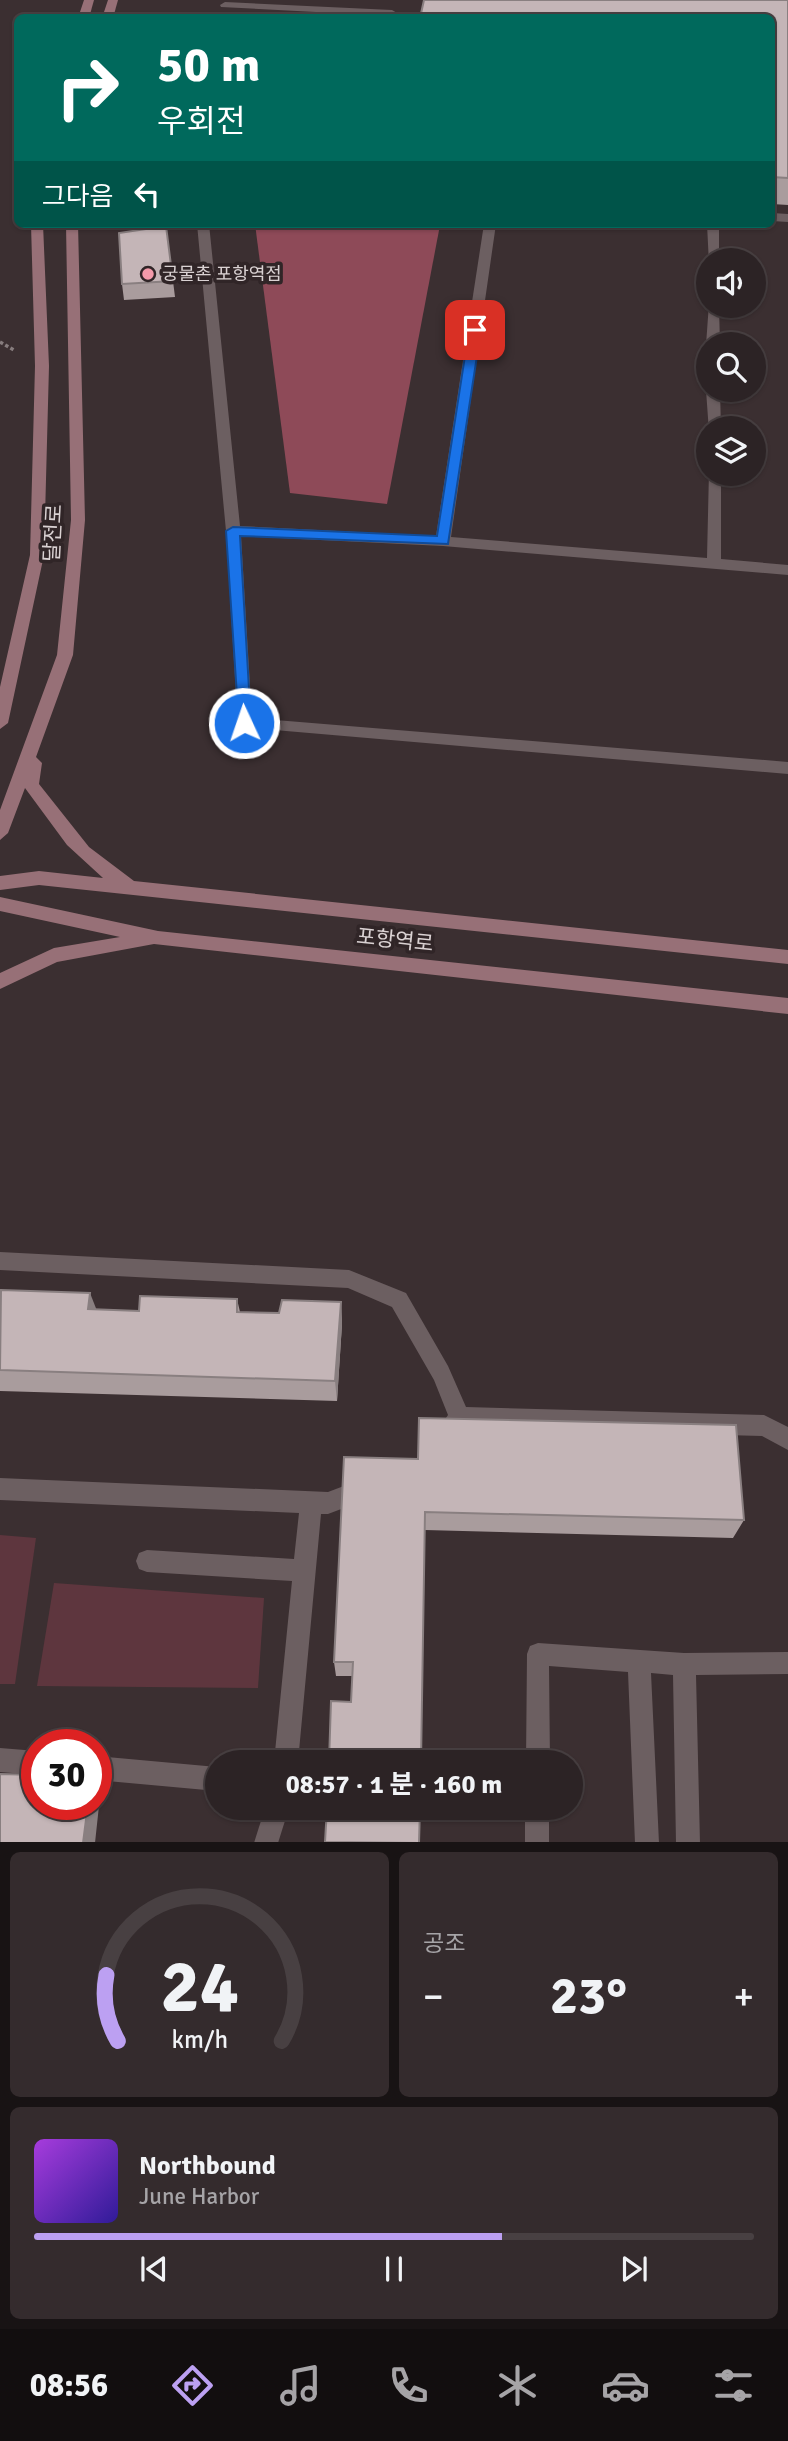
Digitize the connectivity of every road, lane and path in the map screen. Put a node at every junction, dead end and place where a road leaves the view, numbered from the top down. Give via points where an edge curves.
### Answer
1 (226, 3) edge
2 (377, 14) edge
3 (37, 228) edge
4 (72, 228) edge
5 (203, 228) edge
6 (490, 228) edge
7 (713, 228) edge
8 (713, 248) edge
9 (714, 486) edge
10 (233, 531) junction
11 (443, 541) junction
12 (714, 562) junction
13 (788, 570) edge
14 (0, 722) edge
15 (38, 732) junction
16 (788, 768) edge
17 (0, 833) edge
18 (0, 883) edge
19 (135, 888) junction
20 (0, 904) edge
21 (158, 938) junction
22 (788, 957) edge
23 (0, 981) edge
24 (788, 1006) edge
25 (0, 1261) edge
26 (460, 1417) junction
27 (788, 1439) edge
28 (435, 1448) edge
29 (379, 1484) edge
30 (0, 1489) edge
31 (311, 1502) junction
32 (147, 1561) dead end
33 (304, 1571) junction
34 (639, 1660) junction
35 (788, 1663) edge
36 (684, 1664) junction
37 (287, 1750) edge
38 (538, 1750) edge
39 (0, 1760) edge
40 (21, 1762) edge
41 (112, 1769) edge
42 (205, 1778) edge
43 (274, 1820) edge
44 (537, 1820) edge
45 (267, 1842) edge
46 (537, 1842) edge
47 (647, 1842) edge
48 (688, 1842) edge

1 - 2 street
3 - 14 street, 달전로 via 42,366 37,555
4 - 15 street, 달전로 via 78,520 65,655
5 - 10 street
6 - 11 street
7 - 8 street
9 - 12 street
10 - 11 street
10 - 16 street via 244,723
11 - 12 street
12 - 13 street
15 - 17 street, 달전로
15 - 19 street via 32,785 98,869
18 - 19 street, 포항역로 via 39,878
19 - 22 street, 포항역로
20 - 21 street, 포항역로
21 - 23 street via 54,955
21 - 24 street, 포항역로
25 - 26 street via 349,1279 399,1300
26 - 27 street via 764,1426
26 - 28 street
29 - 31 street via 328,1503
30 - 31 street
31 - 33 street
32 - 33 street
33 - 37 street
34 - 36 street
34 - 38 street via 538,1654
34 - 47 street
35 - 36 street
36 - 48 street
39 - 40 street
41 - 42 street
43 - 45 street
44 - 46 street

